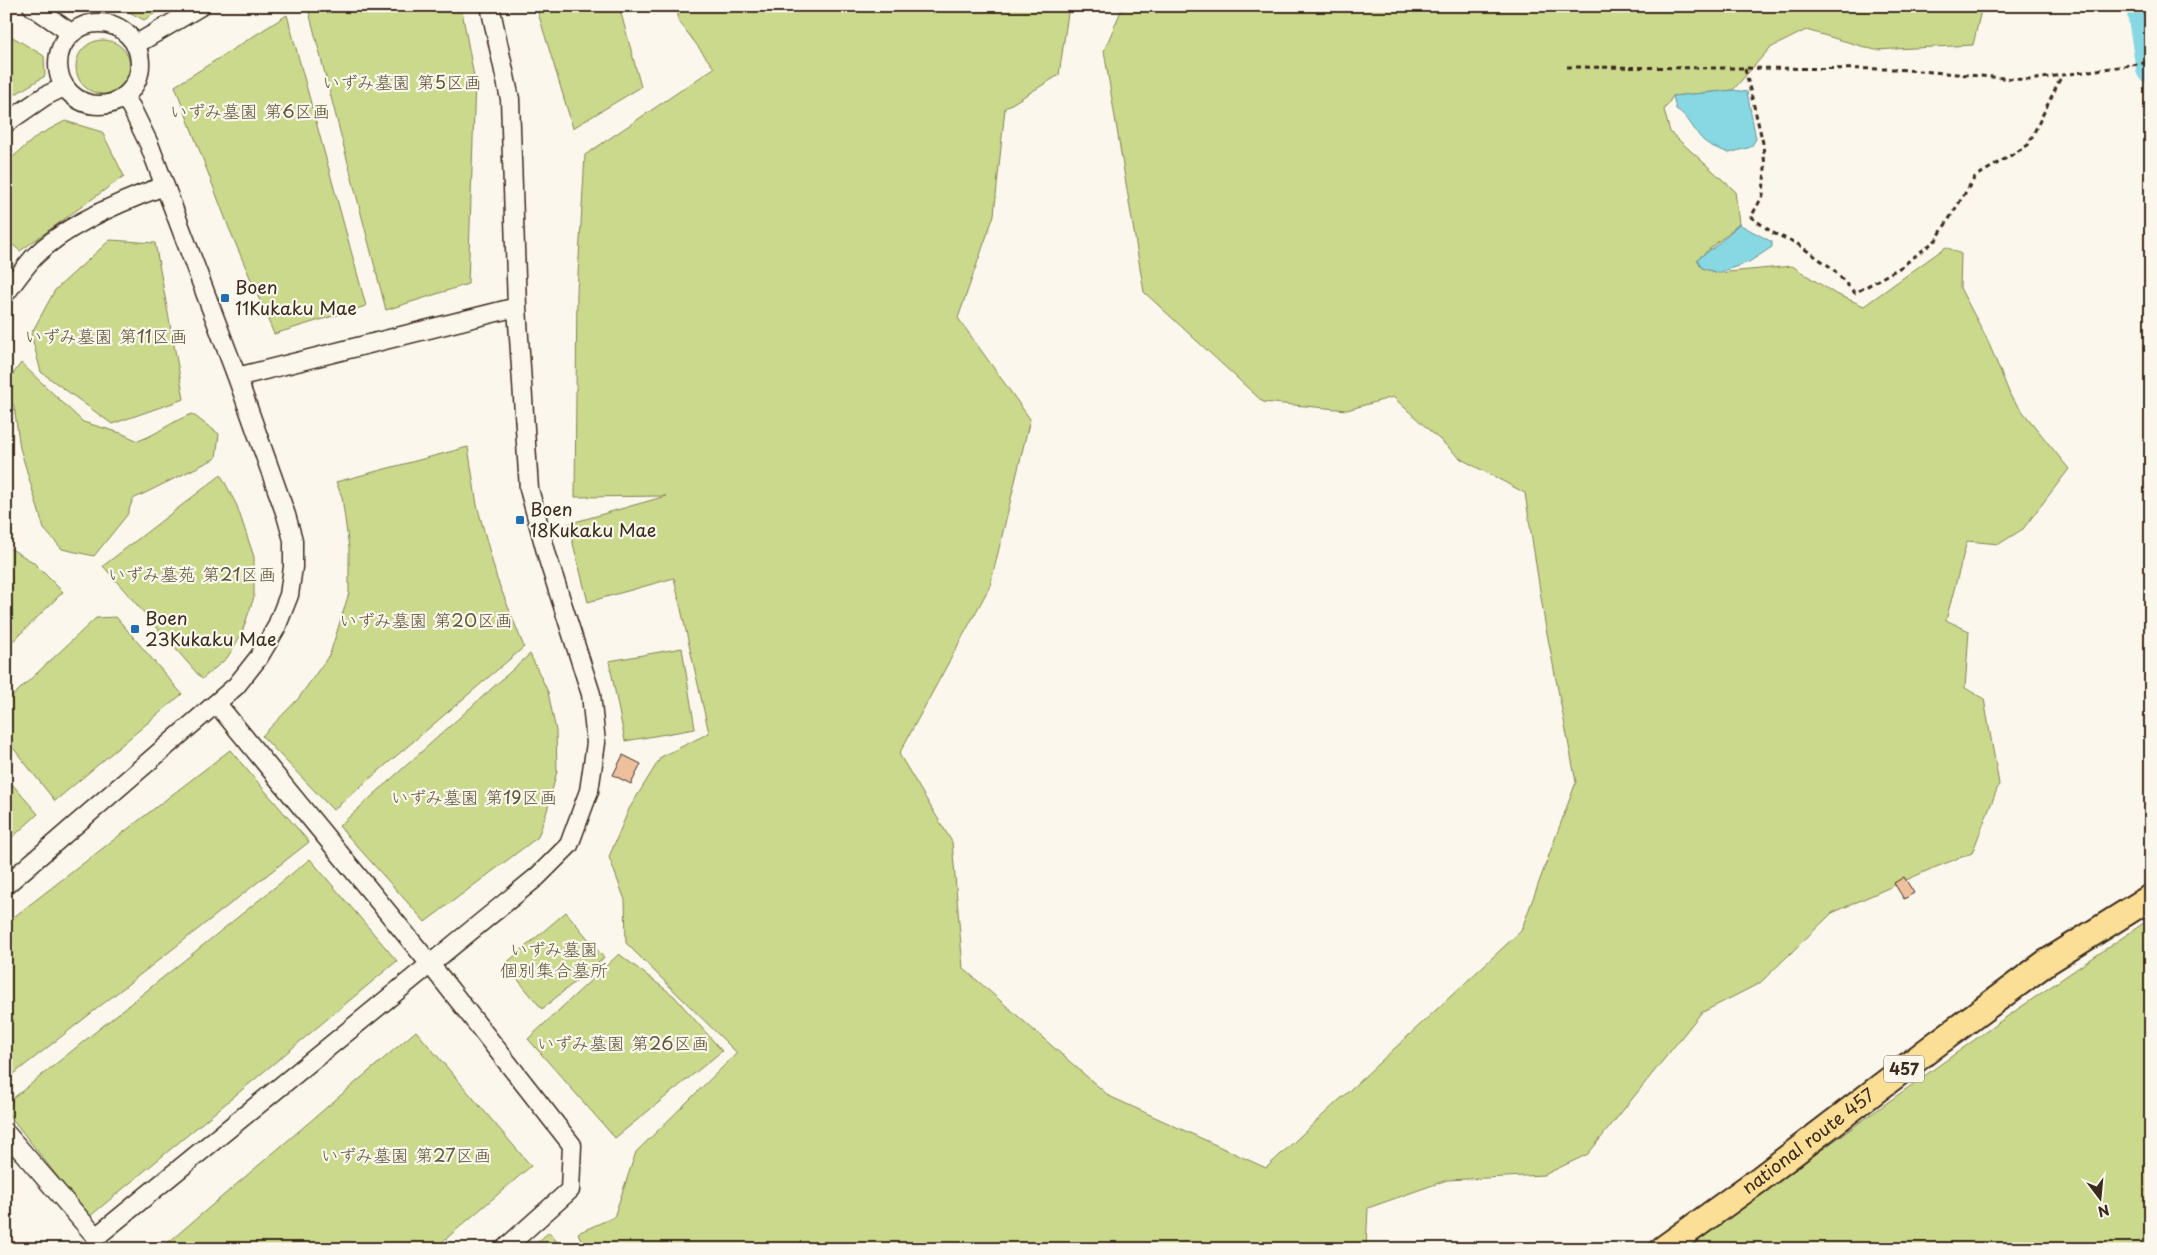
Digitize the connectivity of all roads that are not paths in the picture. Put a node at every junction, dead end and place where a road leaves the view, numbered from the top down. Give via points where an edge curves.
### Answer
1 (32, 6) edge
2 (201, 6) edge
3 (490, 6) edge
4 (71, 34) junction
5 (136, 45) junction
6 (64, 87) junction
7 (123, 98) junction
8 (6, 122) edge
9 (164, 186) junction
10 (6, 293) edge
11 (517, 307) junction
12 (237, 378) junction
13 (217, 704) junction
14 (6, 886) edge
15 (2151, 897) edge
16 (430, 964) junction
17 (6, 1133) edge
18 (101, 1243) edge
19 (504, 1249) edge
20 (1664, 1249) edge

1 - 4 street
2 - 5 street
3 - 11 street via 510,99
4 - 5 street via 93,23 106,23 128,34
4 - 6 street via 58,55 57,67
5 - 7 street via 140,67 138,79
6 - 7 street via 73,97 93,105
6 - 8 street
7 - 9 street via 131,107 149,144
9 - 10 street via 119,202 57,238 34,257
9 - 12 street
11 - 12 street
11 - 16 street via 529,489 591,694 596,743 589,791 569,845 538,876
12 - 13 street via 286,514 293,540 293,567 289,595 276,628 259,657
13 - 14 street
13 - 16 street
15 - 20 highway, national route 457 / 457 via 2047,962
16 - 18 street
16 - 19 street via 572,1145 570,1190
17 - 18 street

